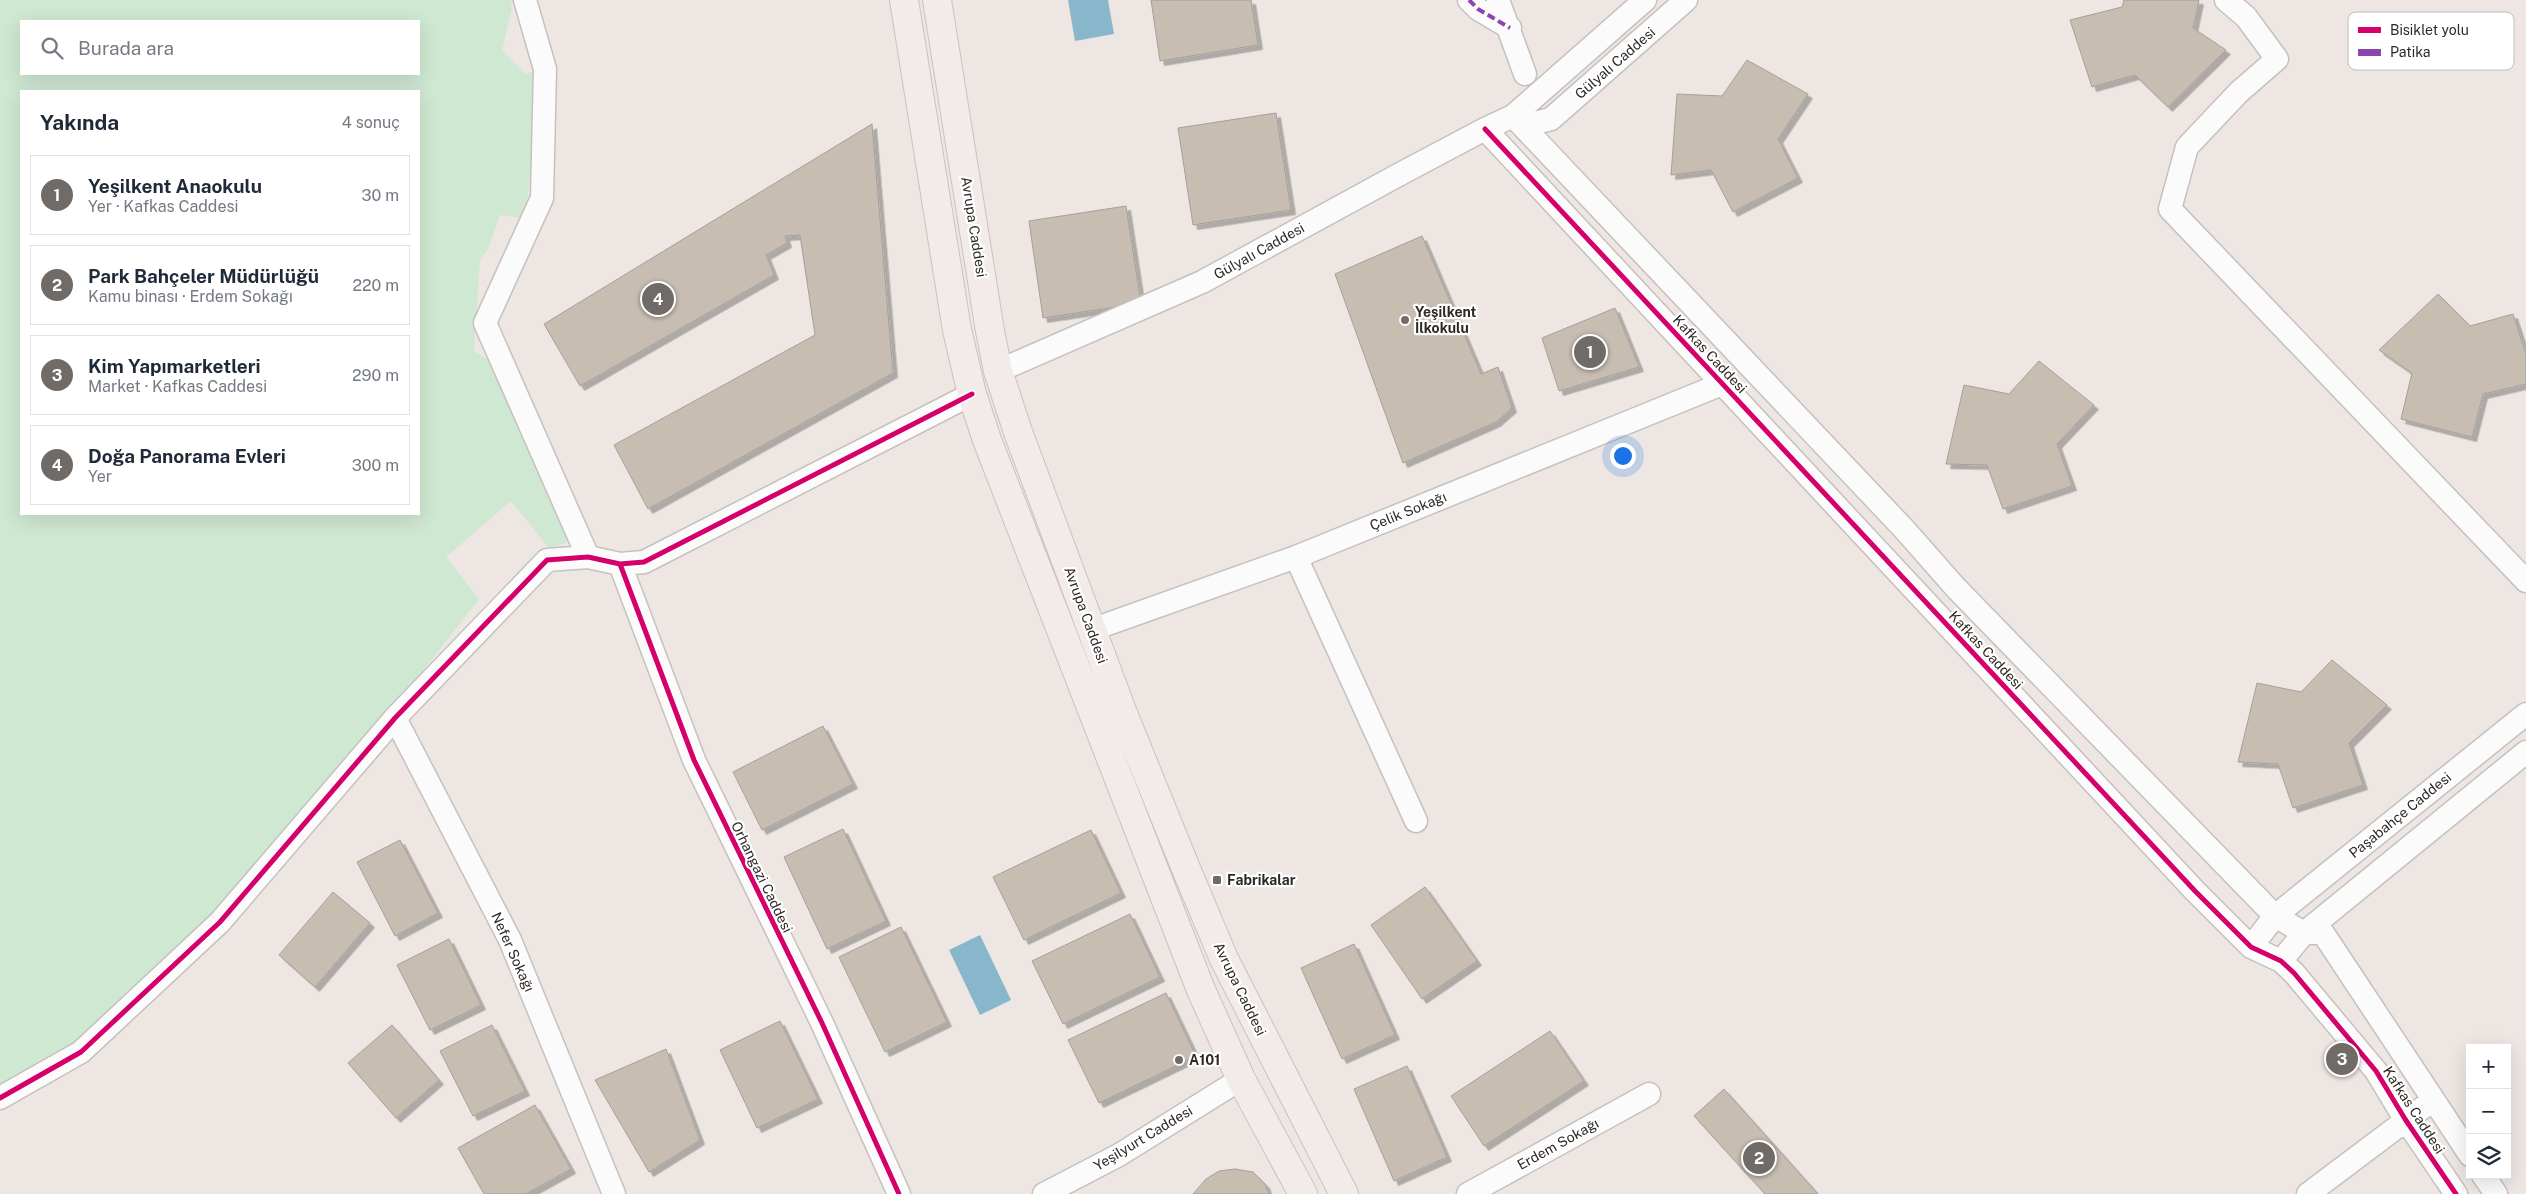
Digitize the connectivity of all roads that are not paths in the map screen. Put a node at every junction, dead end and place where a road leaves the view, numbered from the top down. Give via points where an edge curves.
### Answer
1 (526, 0) edge
2 (904, 0) edge
3 (937, 0) edge
4 (1469, 0) edge
5 (1498, 0) edge
6 (1645, 0) edge
7 (1686, 0) edge
8 (2226, 0) edge
9 (1510, 28) junction
10 (1525, 74) dead end
11 (1513, 116) junction
12 (1485, 128) junction
13 (998, 371) junction
14 (1722, 384) junction
15 (972, 394) junction
16 (588, 557) junction
17 (1296, 557) junction
18 (620, 564) junction
19 (2526, 581) edge
20 (1091, 630) junction
21 (2526, 714) edge
22 (395, 718) junction
23 (2526, 752) edge
24 (1416, 821) dead end
25 (2275, 916) junction
26 (2304, 932) junction
27 (2250, 947) junction
28 (2281, 960) junction
29 (1242, 1078) junction
30 (1649, 1094) dead end
31 (0, 1098) edge
32 (2433, 1100) junction
33 (2405, 1119) junction
34 (2466, 1149) edge
35 (2486, 1179) edge
36 (1299, 1189) edge
37 (614, 1194) edge
38 (899, 1194) edge
39 (1044, 1194) edge
40 (1344, 1194) edge
41 (1468, 1194) edge
42 (2308, 1194) edge
43 (2456, 1194) edge
44 (2496, 1194) edge

1 - 16 street via 545,69 542,198 485,323
2 - 15 main road, Avrupa Caddesi via 957,330
3 - 13 main road, Avrupa Caddesi
4 - 9 street
5 - 9 street
6 - 11 street, Gülyalı Caddesi
7 - 11 street, Gülyalı Caddesi via 1551,119 1535,123
8 - 19 street via 2246,17 2277,59 2239,92 2187,147 2170,209
9 - 10 street
11 - 12 street, Gülyalı Caddesi
11 - 25 street, Kafkas Caddesi via 1956,588
12 - 13 street, Gülyalı Caddesi via 1202,282
12 - 14 street, Kafkas Caddesi
13 - 20 main road, Avrupa Caddesi
14 - 17 street, Çelik Sokağı
14 - 27 street, Kafkas Caddesi
15 - 18 street via 671,550 644,562
15 - 29 main road, Avrupa Caddesi via 1150,863 1201,990
16 - 18 street
16 - 22 street via 547,560
17 - 20 street, Çelik Sokağı
17 - 24 street
18 - 38 street, Orhangazi Caddesi via 694,760 822,1022
20 - 40 main road, Avrupa Caddesi via 1224,959
21 - 25 street, Paşabahçe Caddesi
22 - 31 street via 220,922 82,1052
22 - 37 street, Nefer Sokağı via 510,940
23 - 26 street
25 - 26 street, Kafkas Caddesi
25 - 27 street, Paşabahçe Caddesi
26 - 28 street
26 - 32 street, Kafkas Caddesi via 2323,933
27 - 28 street, Kafkas Caddesi
28 - 33 street, Kafkas Caddesi via 2376,1071
29 - 36 main road, Avrupa Caddesi
29 - 39 street, Yeşilyurt Caddesi via 1119,1154
30 - 41 street, Erdem Sokağı
32 - 33 street
32 - 34 street, Kafkas Caddesi
33 - 42 street
33 - 43 street, Kafkas Caddesi
35 - 44 street

